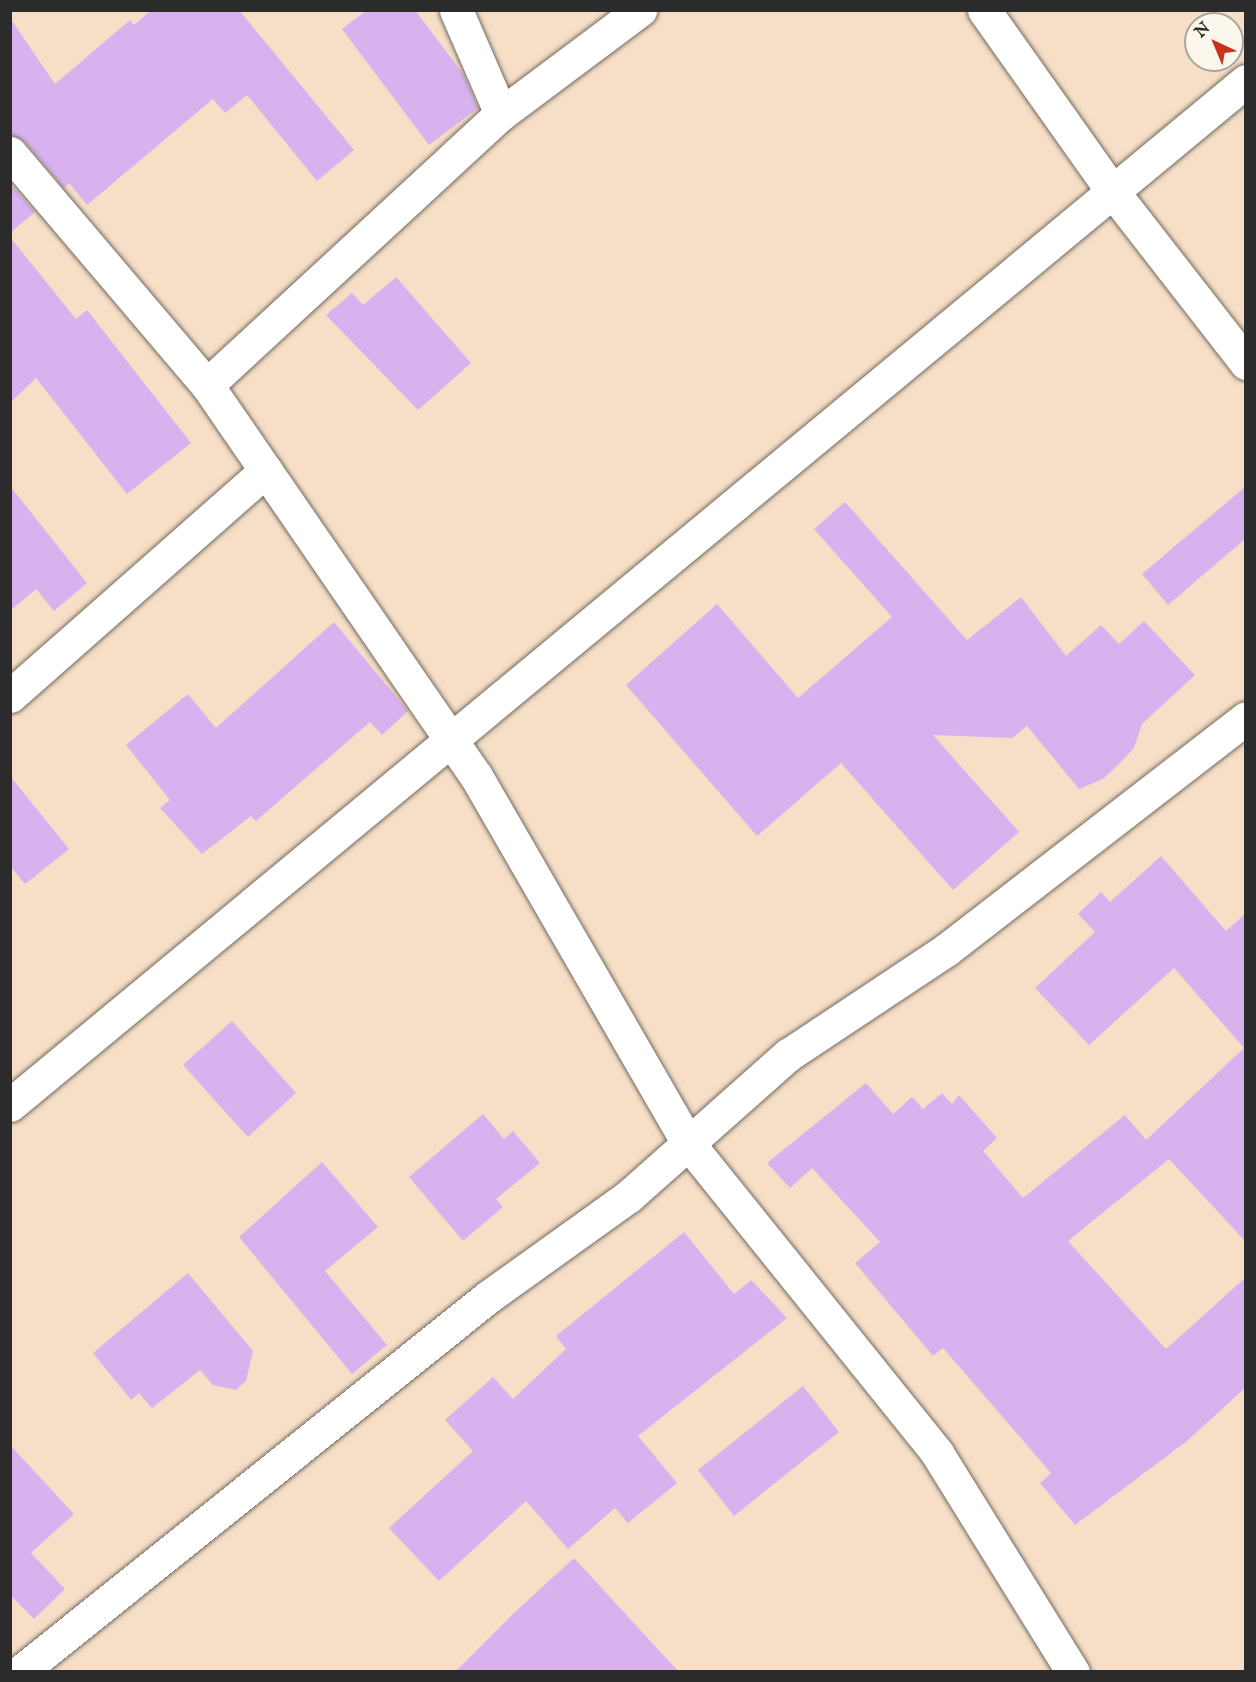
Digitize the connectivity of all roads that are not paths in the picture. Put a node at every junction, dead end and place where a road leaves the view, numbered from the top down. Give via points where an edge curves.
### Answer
1 (456, 10) edge
2 (640, 10) edge
3 (984, 10) edge
4 (1245, 81) edge
5 (501, 114) junction
6 (10, 153) edge
7 (1113, 192) junction
8 (1245, 363) edge
9 (207, 385) junction
10 (266, 470) junction
11 (10, 696) edge
12 (1245, 718) edge
13 (451, 738) junction
14 (10, 1105) edge
15 (688, 1143) junction
16 (20, 1671) edge
17 (1073, 1671) edge

1 - 5 street
2 - 5 street
3 - 7 street
4 - 7 street
5 - 9 street
6 - 9 street
7 - 8 street
7 - 13 street
9 - 10 street
10 - 11 street
10 - 13 street
12 - 15 street via 946,950 788,1055
13 - 14 street
13 - 15 street
15 - 16 street via 629,1196 479,1304
15 - 17 street via 937,1453

